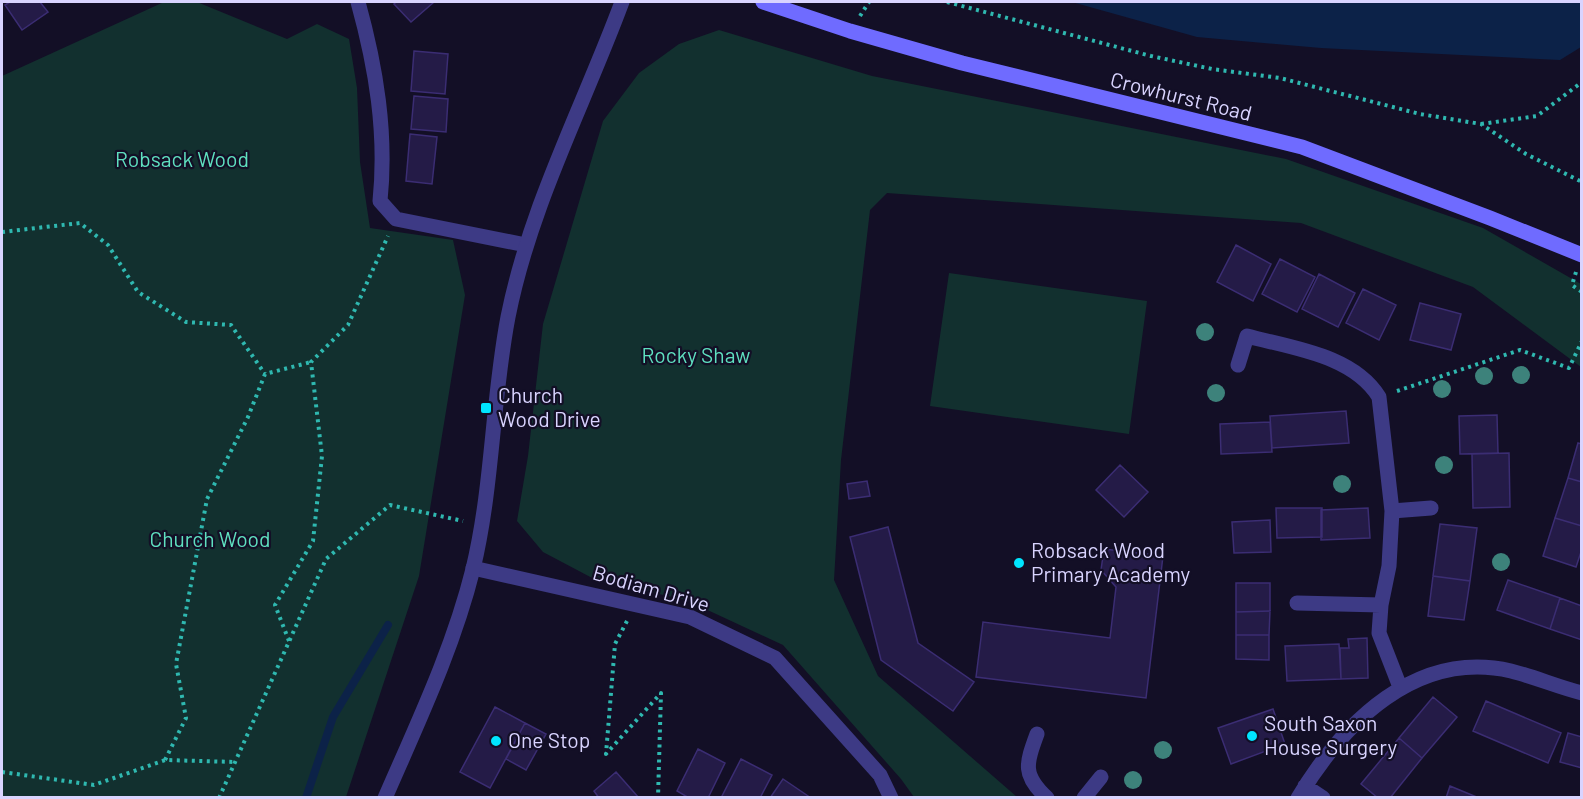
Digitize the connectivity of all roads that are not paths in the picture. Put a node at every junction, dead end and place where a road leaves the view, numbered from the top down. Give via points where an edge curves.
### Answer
1 (358, 2) edge
2 (622, 2) edge
3 (763, 2) edge
4 (526, 245) junction
5 (1581, 255) edge
6 (1238, 365) dead end
7 (1431, 508) dead end
8 (1392, 511) junction
9 (473, 568) junction
10 (1297, 603) dead end
11 (1381, 605) junction
12 (1400, 687) junction
13 (1581, 693) edge
14 (1037, 734) dead end
15 (1101, 777) dead end
16 (1301, 792) edge
17 (385, 798) edge
18 (891, 798) edge
19 (1047, 798) edge
20 (1084, 798) edge
21 (1323, 798) edge

1 - 4 street via 376,78 384,159 380,201 396,219
2 - 4 street via 548,180
3 - 5 main road, Crowhurst Road via 962,63 1302,147
4 - 9 street via 508,318
6 - 8 street via 1247,336 1335,360 1375,390
7 - 8 street
8 - 11 street via 1389,566
9 - 17 street via 450,647
9 - 18 street, Bodiam Drive via 690,617 775,658 880,775
10 - 11 street
11 - 12 street via 1379,633
12 - 13 street via 1466,667 1510,671
12 - 16 street via 1364,714
14 - 19 street via 1027,770 1032,784
15 - 20 street
16 - 21 street

